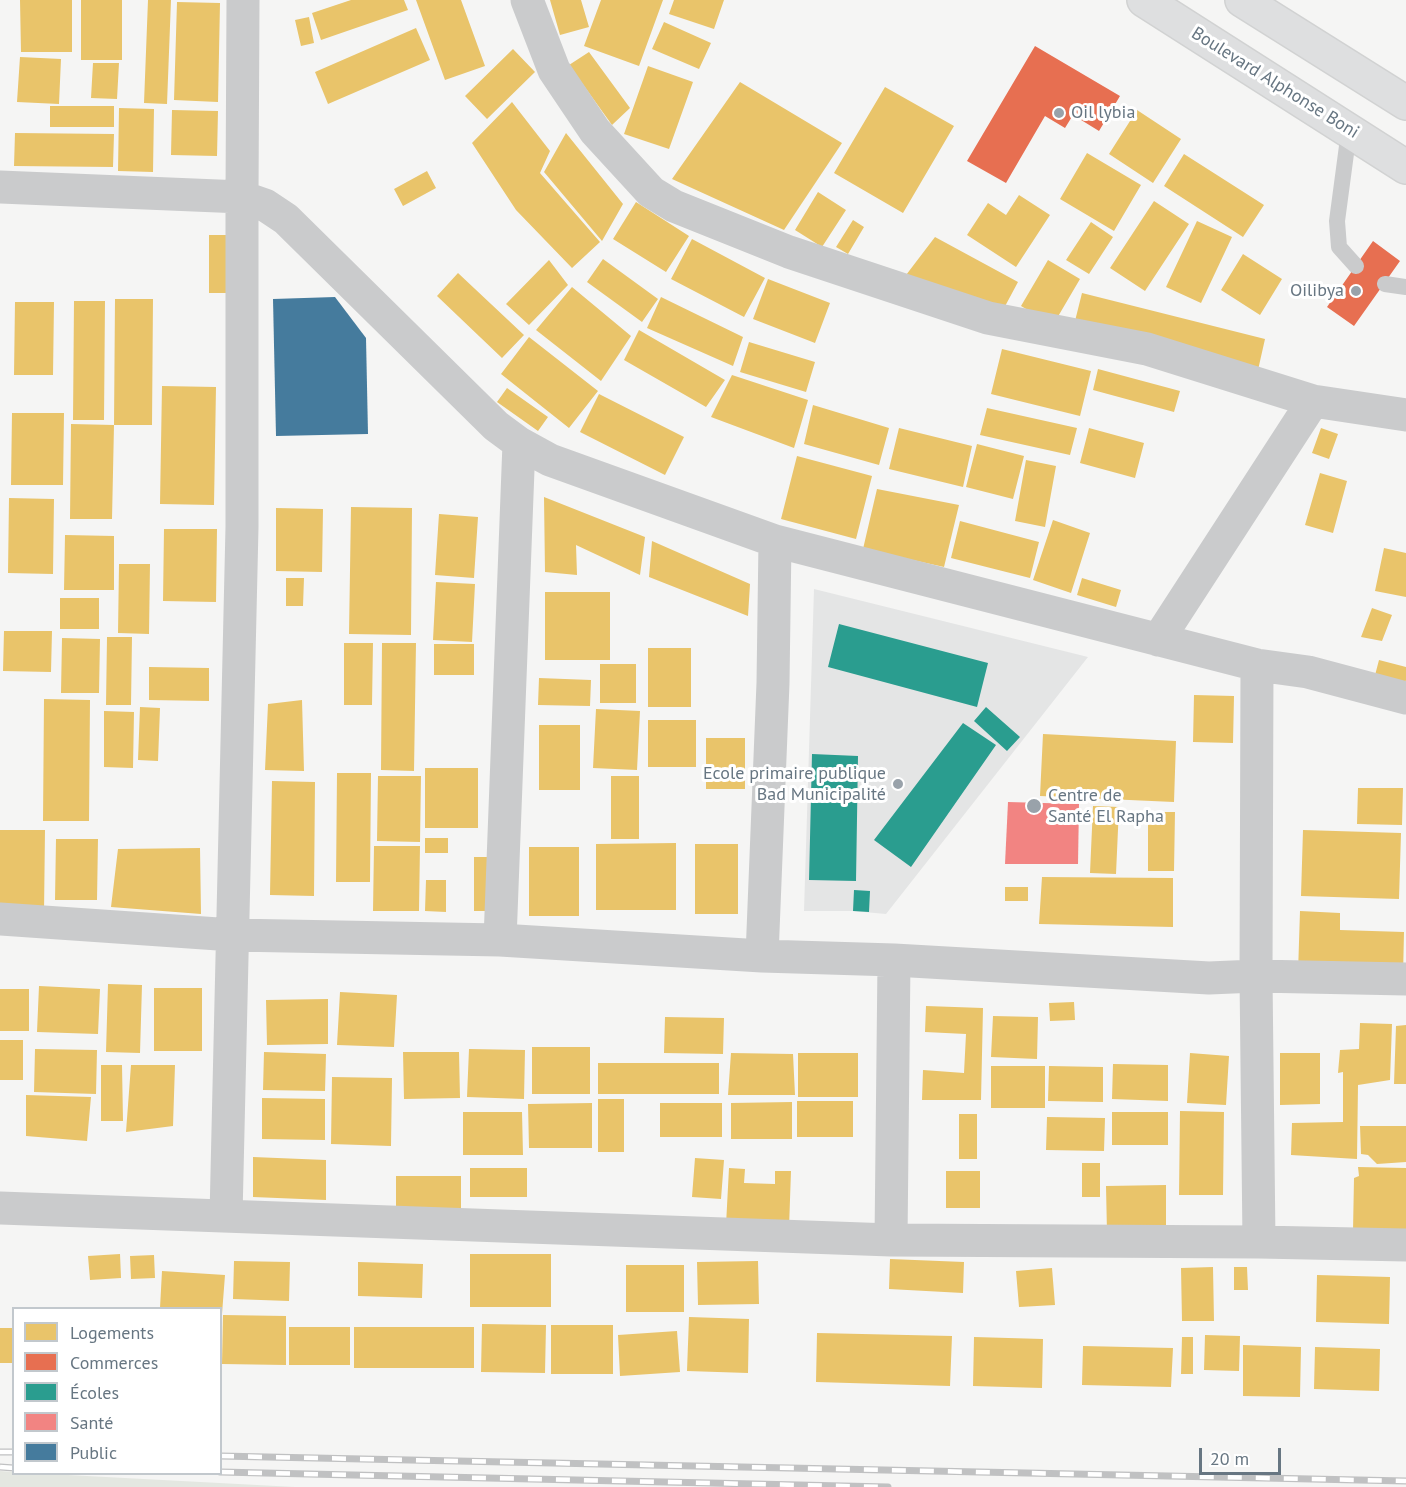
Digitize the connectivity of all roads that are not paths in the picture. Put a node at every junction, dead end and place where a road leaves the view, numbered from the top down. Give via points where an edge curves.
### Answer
1 (243, 0) edge
2 (527, 0) edge
3 (1144, 0) edge
4 (1242, 0) edge
5 (1406, 103) edge
6 (1349, 131) junction
7 (1406, 167) edge
8 (0, 187) edge
9 (242, 197) junction
10 (1356, 266) dead end
11 (1385, 284) dead end
12 (1406, 287) edge
13 (1313, 401) junction
14 (1406, 415) edge
15 (519, 443) junction
16 (775, 541) junction
17 (1158, 640) junction
18 (1257, 665) junction
19 (1406, 698) edge
20 (0, 919) edge
21 (233, 935) junction
22 (500, 940) junction
23 (762, 956) junction
24 (894, 960) junction
25 (1256, 976) junction
26 (1406, 979) edge
27 (0, 1208) edge
28 (226, 1216) junction
29 (891, 1240) junction
30 (1260, 1242) junction
31 (1406, 1245) edge

1 - 9 street
2 - 13 street via 554,70 595,131 651,192 674,206 789,252 988,318 1147,349
3 - 6 main road, Boulevard Alphonse Boni
4 - 5 main road
6 - 7 main road, Boulevard Alphonse Boni
6 - 10 lane via 1336,221 1339,247
8 - 9 street
9 - 15 street via 265,205 286,219 496,426
9 - 21 street via 242,527
11 - 12 lane
13 - 14 street
13 - 17 street
15 - 16 street via 583,473
15 - 22 street
16 - 17 street
16 - 23 street
17 - 18 street
18 - 19 street via 1308,672
18 - 25 street
20 - 21 street
21 - 22 street
21 - 28 street
22 - 23 street
23 - 24 street
24 - 25 street via 1209,978
24 - 29 street
25 - 26 street
25 - 30 street
27 - 28 street
28 - 29 street
29 - 30 street
30 - 31 street

